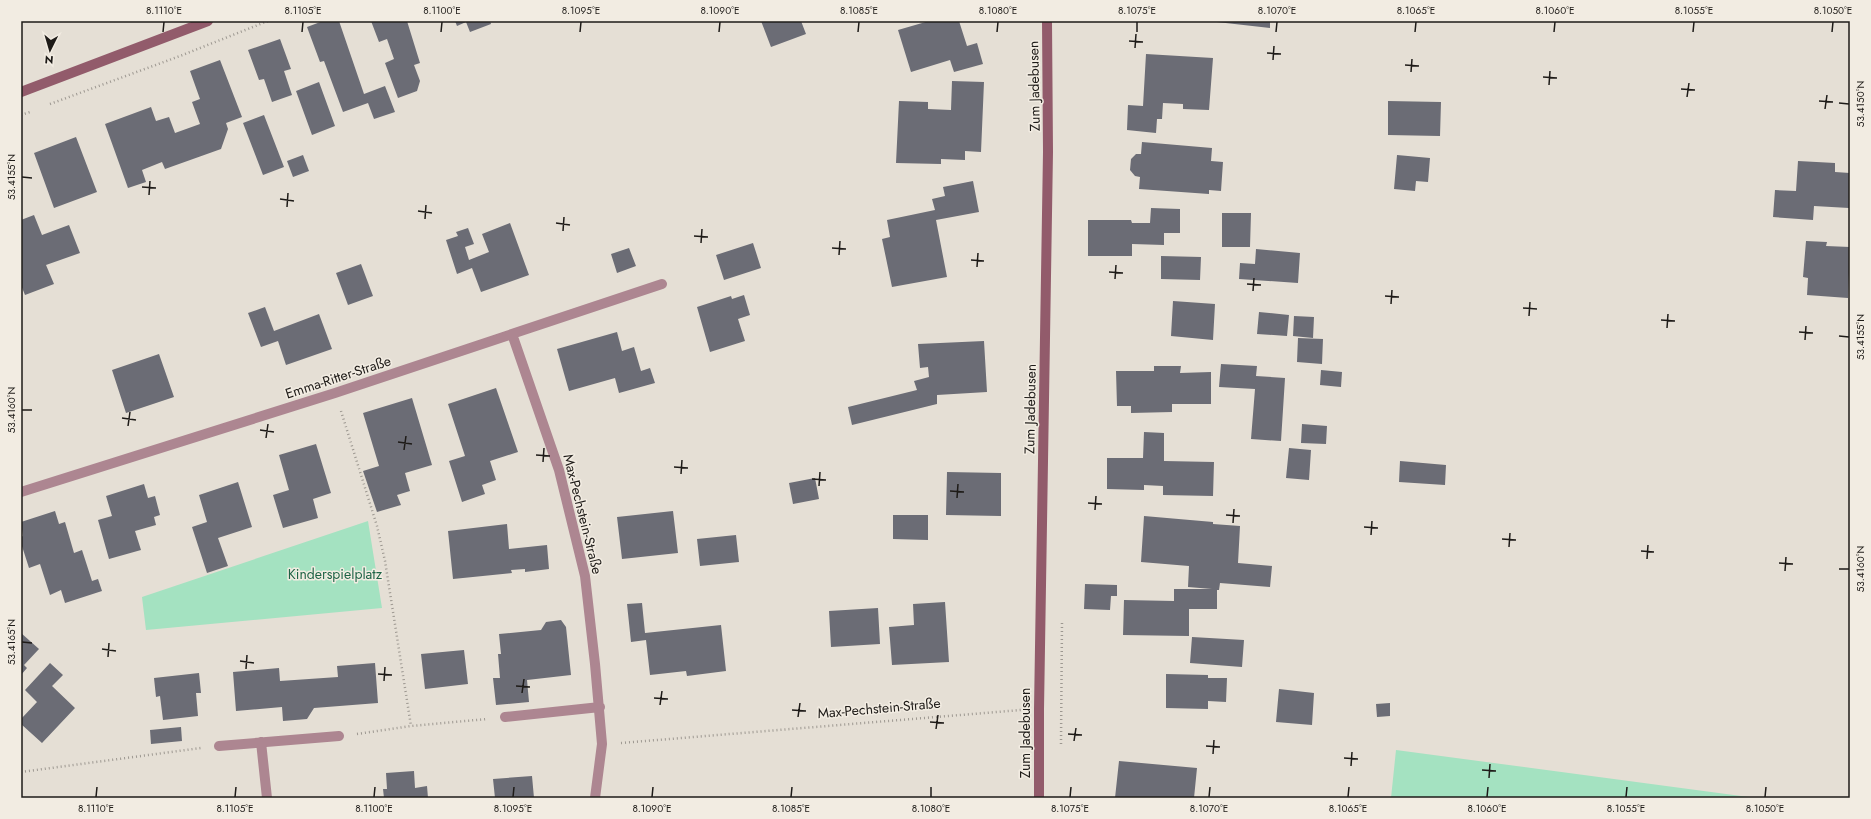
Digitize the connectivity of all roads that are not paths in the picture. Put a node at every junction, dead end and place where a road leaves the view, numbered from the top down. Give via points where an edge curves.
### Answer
1 (208, 21) edge
2 (1047, 21) edge
3 (21, 92) edge
4 (662, 284) dead end
5 (512, 334) junction
6 (21, 492) edge
7 (600, 707) junction
8 (505, 717) road end
9 (339, 736) road end
10 (261, 742) junction
11 (219, 746) road end
12 (266, 798) edge
13 (595, 798) edge
14 (1039, 798) edge

1 - 3 street
2 - 14 street, Zum Jadebusen via 1048,152
4 - 5 street, Emma-Ritter-Straße
5 - 6 street, Emma-Ritter-Straße
5 - 7 street, Max-Pechstein-Straße via 559,470 585,576
7 - 8 street
7 - 13 street, Max-Pechstein-Straße via 602,744
9 - 10 street
10 - 11 street
10 - 12 street

